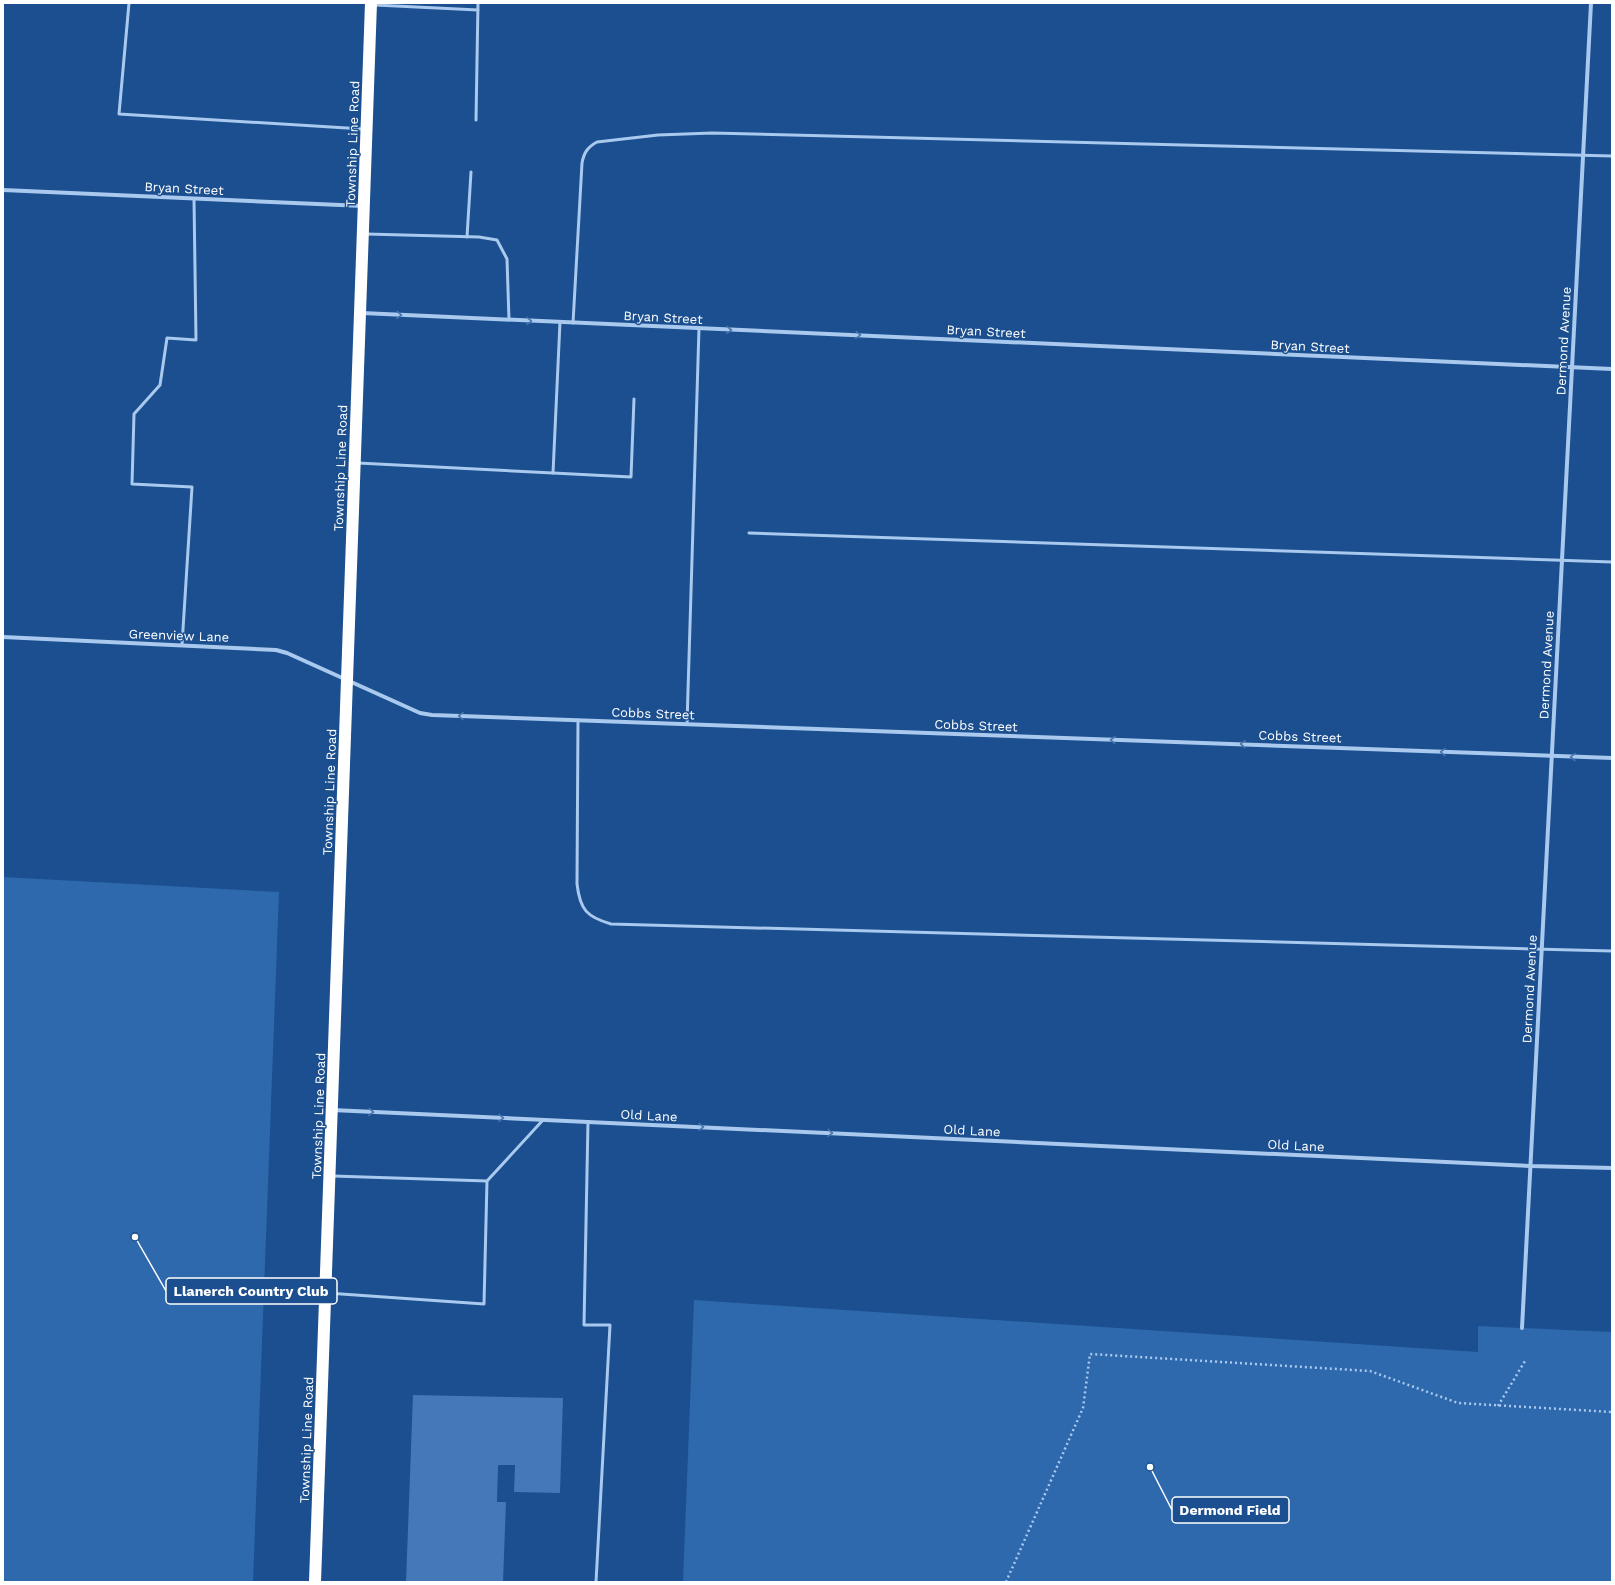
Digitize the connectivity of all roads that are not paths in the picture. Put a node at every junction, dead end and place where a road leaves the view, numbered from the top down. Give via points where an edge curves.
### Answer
1 (129, 3) edge
2 (478, 3) edge
3 (1591, 3) edge
4 (371, 4) edge
5 (478, 10) junction
6 (476, 120) dead end
7 (367, 129) junction
8 (1583, 155) junction
9 (1612, 156) edge
10 (471, 172) dead end
11 (3, 190) edge
12 (194, 199) junction
13 (364, 206) junction
14 (363, 234) junction
15 (468, 236) junction
16 (360, 313) junction
17 (509, 320) junction
18 (560, 322) junction
19 (573, 323) junction
20 (699, 328) junction
21 (1571, 367) junction
22 (1612, 369) edge
23 (634, 399) dead end
24 (354, 463) junction
25 (553, 474) junction
26 (748, 533) dead end
27 (1562, 562) junction
28 (1612, 562) edge
29 (3, 637) edge
30 (182, 645) junction
31 (347, 681) junction
32 (578, 720) junction
33 (687, 724) junction
34 (1551, 756) junction
35 (1612, 758) edge
36 (1542, 949) junction
37 (1612, 951) edge
38 (332, 1110) junction
39 (542, 1120) junction
40 (588, 1122) junction
41 (1530, 1166) junction
42 (1612, 1168) edge
43 (330, 1176) junction
44 (487, 1181) junction
45 (326, 1293) junction
46 (1522, 1328) dead end
47 (316, 1582) edge
48 (596, 1582) edge

1 - 7 lane via 120,114
2 - 5 lane
3 - 8 street, Dermond Avenue
4 - 5 lane
4 - 7 highway, Township Line Road
5 - 6 lane
7 - 13 highway, Township Line Road
8 - 9 lane
8 - 19 lane via 712,132 598,142 589,147 583,155
8 - 21 street, Dermond Avenue
10 - 15 lane
11 - 12 street, Bryan Street
12 - 13 street, Bryan Street
12 - 30 lane via 196,340 167,338 160,385 134,414 132,484 192,487
13 - 14 highway, Township Line Road
14 - 15 lane
14 - 16 highway, Township Line Road
15 - 17 lane via 497,240 507,259
16 -> 17 street, Bryan Street
16 - 24 highway, Township Line Road
17 -> 18 street, Bryan Street
18 - 19 street, Bryan Street
18 - 25 lane
19 - 20 street, Bryan Street
20 -> 21 street, Bryan Street
20 - 33 lane
21 - 22 street, Bryan Street
21 - 27 street, Dermond Avenue
23 - 25 lane via 631,476
24 - 25 lane
24 - 31 highway, Township Line Road
26 - 27 lane
27 - 28 lane
27 - 34 street, Dermond Avenue
29 - 30 street, Greenview Lane
30 - 31 street, Greenview Lane via 276,650
32 -> 31 street, Cobbs Street via 420,713
31 - 38 highway, Township Line Road
32 - 33 street, Cobbs Street
32 - 36 lane via 578,897 584,910 595,919 611,924
34 -> 33 street, Cobbs Street
35 -> 34 street, Cobbs Street
34 - 36 street, Dermond Avenue
36 - 37 lane
36 - 41 street, Dermond Avenue
38 -> 39 street, Old Lane
38 - 43 highway, Township Line Road
39 - 40 street, Old Lane
39 - 44 lane
40 -> 41 street, Old Lane
40 - 48 lane via 584,1325 610,1325
41 - 42 street, Old Lane
41 - 46 street, Dermond Avenue
43 - 44 lane
43 - 45 highway, Township Line Road
44 - 45 lane via 484,1304
45 - 47 highway, Township Line Road

